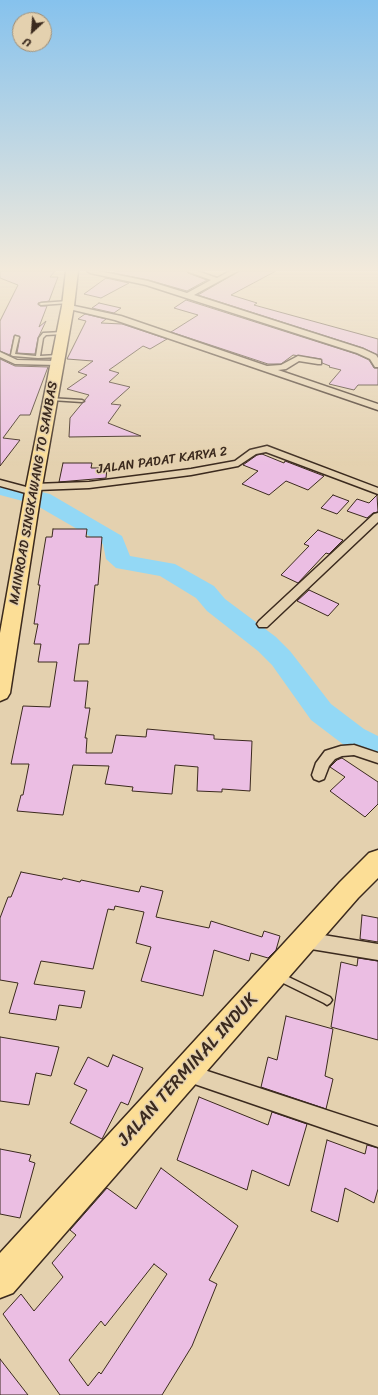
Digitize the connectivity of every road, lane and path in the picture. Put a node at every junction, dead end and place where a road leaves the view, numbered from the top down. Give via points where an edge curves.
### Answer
1 (42, 336) edge
2 (62, 336) edge
3 (170, 336) edge
4 (313, 336) edge
5 (17, 337) dead end
6 (0, 354) edge
7 (38, 357) junction
8 (58, 359) junction
9 (318, 362) dead end
10 (378, 365) edge
11 (263, 368) junction
12 (51, 398) junction
13 (82, 401) dead end
14 (378, 407) edge
15 (0, 484) edge
16 (378, 491) edge
17 (33, 493) junction
18 (378, 516) edge
19 (263, 624) dead end
20 (6, 626) edge
21 (0, 693) edge
22 (378, 758) edge
23 (319, 775) dead end
24 (378, 861) edge
25 (305, 940) junction
26 (378, 952) edge
27 (274, 974) junction
28 (327, 1000) dead end
29 (186, 1073) junction
30 (378, 1137) edge
31 (0, 1280) edge

1 - 7 lane
2 - 8 main road, MAINROAD SINGKAWANG TO SAMBAS
3 - 11 street
4 - 10 street via 360,351 373,357
5 - 7 lane via 13,355
6 - 8 street via 15,362
7 - 8 lane
8 - 12 main road, MAINROAD SINGKAWANG TO SAMBAS
9 - 11 street via 298,358 283,367
11 - 14 street
12 - 13 lane
12 - 17 main road, MAINROAD SINGKAWANG TO SAMBAS
15 - 17 street, JALAN PADAT KARYA 2
16 - 17 street, JALAN PADAT KARYA 2 via 267,449 254,452 238,463 191,472
17 - 20 main road, MAINROAD SINGKAWANG TO SAMBAS
18 - 19 street
20 - 21 main road, MAINROAD SINGKAWANG TO SAMBAS
22 - 23 street via 354,750 341,751 330,755 323,763
24 - 25 highway, JALAN TERMINAL INDUK
25 - 26 street
25 - 27 highway, JALAN TERMINAL INDUK
27 - 28 lane
27 - 29 highway, JALAN TERMINAL INDUK
29 - 30 street
29 - 31 highway, JALAN TERMINAL INDUK

